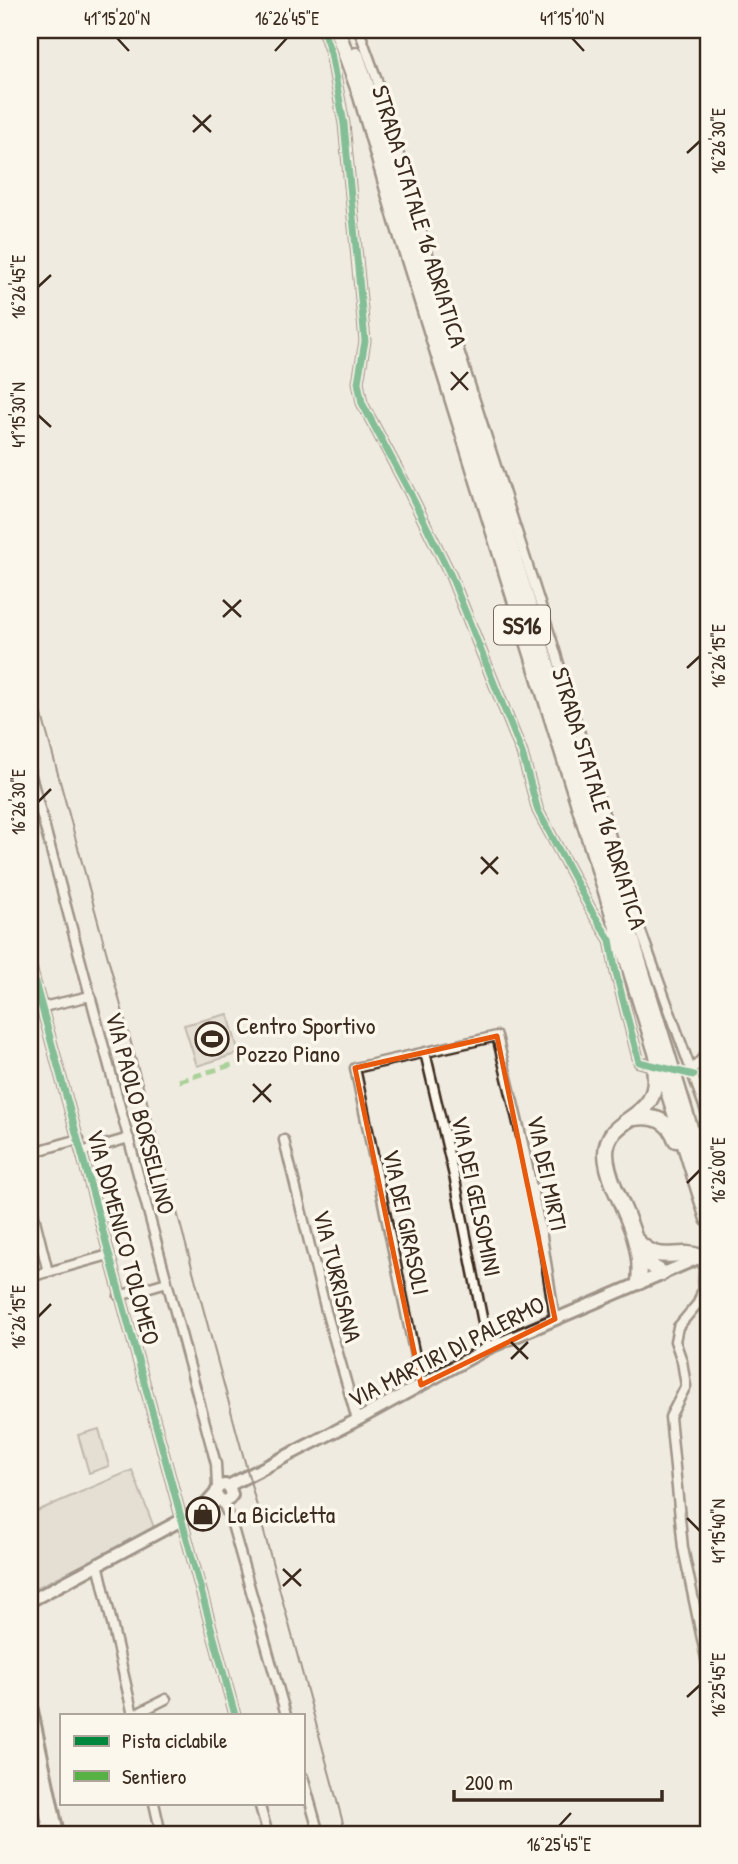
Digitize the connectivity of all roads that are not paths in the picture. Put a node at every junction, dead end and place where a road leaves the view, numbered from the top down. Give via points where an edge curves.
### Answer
1 (323, 30) edge
2 (337, 30) edge
3 (346, 30) edge
4 (359, 30) edge
5 (30, 772) edge
6 (30, 964) edge
7 (90, 996) junction
8 (42, 1007) junction
9 (30, 1010) edge
10 (650, 1034) junction
11 (425, 1052) junction
12 (708, 1052) edge
13 (650, 1065) dead end
14 (678, 1071) dead end
15 (693, 1073) junction
16 (708, 1117) edge
17 (634, 1118) junction
18 (129, 1138) junction
19 (79, 1139) junction
20 (284, 1140) dead end
21 (81, 1152) junction
22 (30, 1153) edge
23 (708, 1186) edge
24 (30, 1200) edge
25 (707, 1215) edge
26 (643, 1249) junction
27 (109, 1255) junction
28 (704, 1256) edge
29 (48, 1272) junction
30 (662, 1273) junction
31 (30, 1277) edge
32 (167, 1282) junction
33 (639, 1282) junction
34 (119, 1296) junction
35 (555, 1319) junction
36 (488, 1348) junction
37 (421, 1385) junction
38 (357, 1420) junction
39 (224, 1493) junction
40 (180, 1520) junction
41 (98, 1563) junction
42 (30, 1601) edge
43 (708, 1668) edge
44 (166, 1699) dead end
45 (30, 1702) edge
46 (134, 1714) edge
47 (136, 1714) edge
48 (235, 1714) edge
49 (286, 1714) edge
50 (30, 1737) edge
51 (304, 1781) edge
52 (154, 1804) edge
53 (259, 1804) edge
54 (50, 1834) edge
55 (58, 1834) edge
56 (161, 1834) edge
57 (268, 1834) edge
58 (319, 1834) edge

1 - 13 street via 344,124 365,341 358,382 362,403 451,576 522,754 538,811 610,940 639,1062
2 - 10 highway, STRADA STATALE 16 ADRIATICA / SS16
3 - 23 highway, STRADA STATALE 16 ADRIATICA / SS16 via 383,134
4 - 15 street via 631,904
5 - 7 street, VIA PAOLO BORSELLINO
6 - 8 street, VIA DOMENICO TOLOMEO
7 - 8 street
7 - 18 street, VIA PAOLO BORSELLINO
8 - 9 street
8 - 19 street, VIA DOMENICO TOLOMEO
10 - 17 highway, SS16 via 656,1085 652,1098
10 - 25 highway, STRADA STATALE 16 ADRIATICA / SS16
11 - 35 street, VIA DEI MIRTI via 498,1036
11 - 36 street, VIA DEI GELSOMINI
11 - 37 street, VIA DEI GIRASOLI via 355,1068
12 - 15 street
14 - 15 street
15 - 16 street
17 - 25 highway, SS16 via 656,1118 670,1128 695,1197
17 - 26 highway, SS16 via 609,1136 606,1154 611,1177
18 - 21 street
18 - 32 street, VIA PAOLO BORSELLINO
19 - 21 street, VIA DOMENICO TOLOMEO
19 - 22 street
20 - 38 street, VIA TURRISANA
21 - 27 street, VIA DOMENICO TOLOMEO
24 - 29 street
26 - 28 highway via 669,1256
26 - 30 highway, SS16
26 - 33 highway, SS16
27 - 29 street
27 - 34 street, VIA DOMENICO TOLOMEO
28 - 30 street
28 - 43 street via 704,1289 678,1327 675,1341 685,1386 670,1417 683,1549
29 - 31 street
30 - 33 street, VIA MARTIRI DI PALERMO
32 - 34 street
32 - 39 street, VIA PAOLO BORSELLINO
33 - 35 street, VIA MARTIRI DI PALERMO
34 - 40 street, VIA DOMENICO TOLOMEO
35 - 36 street, VIA MARTIRI DI PALERMO
36 - 37 street, VIA MARTIRI DI PALERMO
37 - 38 street, VIA MARTIRI DI PALERMO
38 - 39 street, VIA MARTIRI DI PALERMO
39 - 40 street, VIA MARTIRI DI PALERMO
39 - 49 street
40 - 41 street, VIA MARTIRI DI PALERMO
40 - 48 street, VIA DOMENICO TOLOMEO
41 - 42 street, VIA MARTIRI DI PALERMO
41 - 46 street
44 - 47 street
45 - 55 street
50 - 54 street
51 - 58 street
52 - 56 street
53 - 57 street

